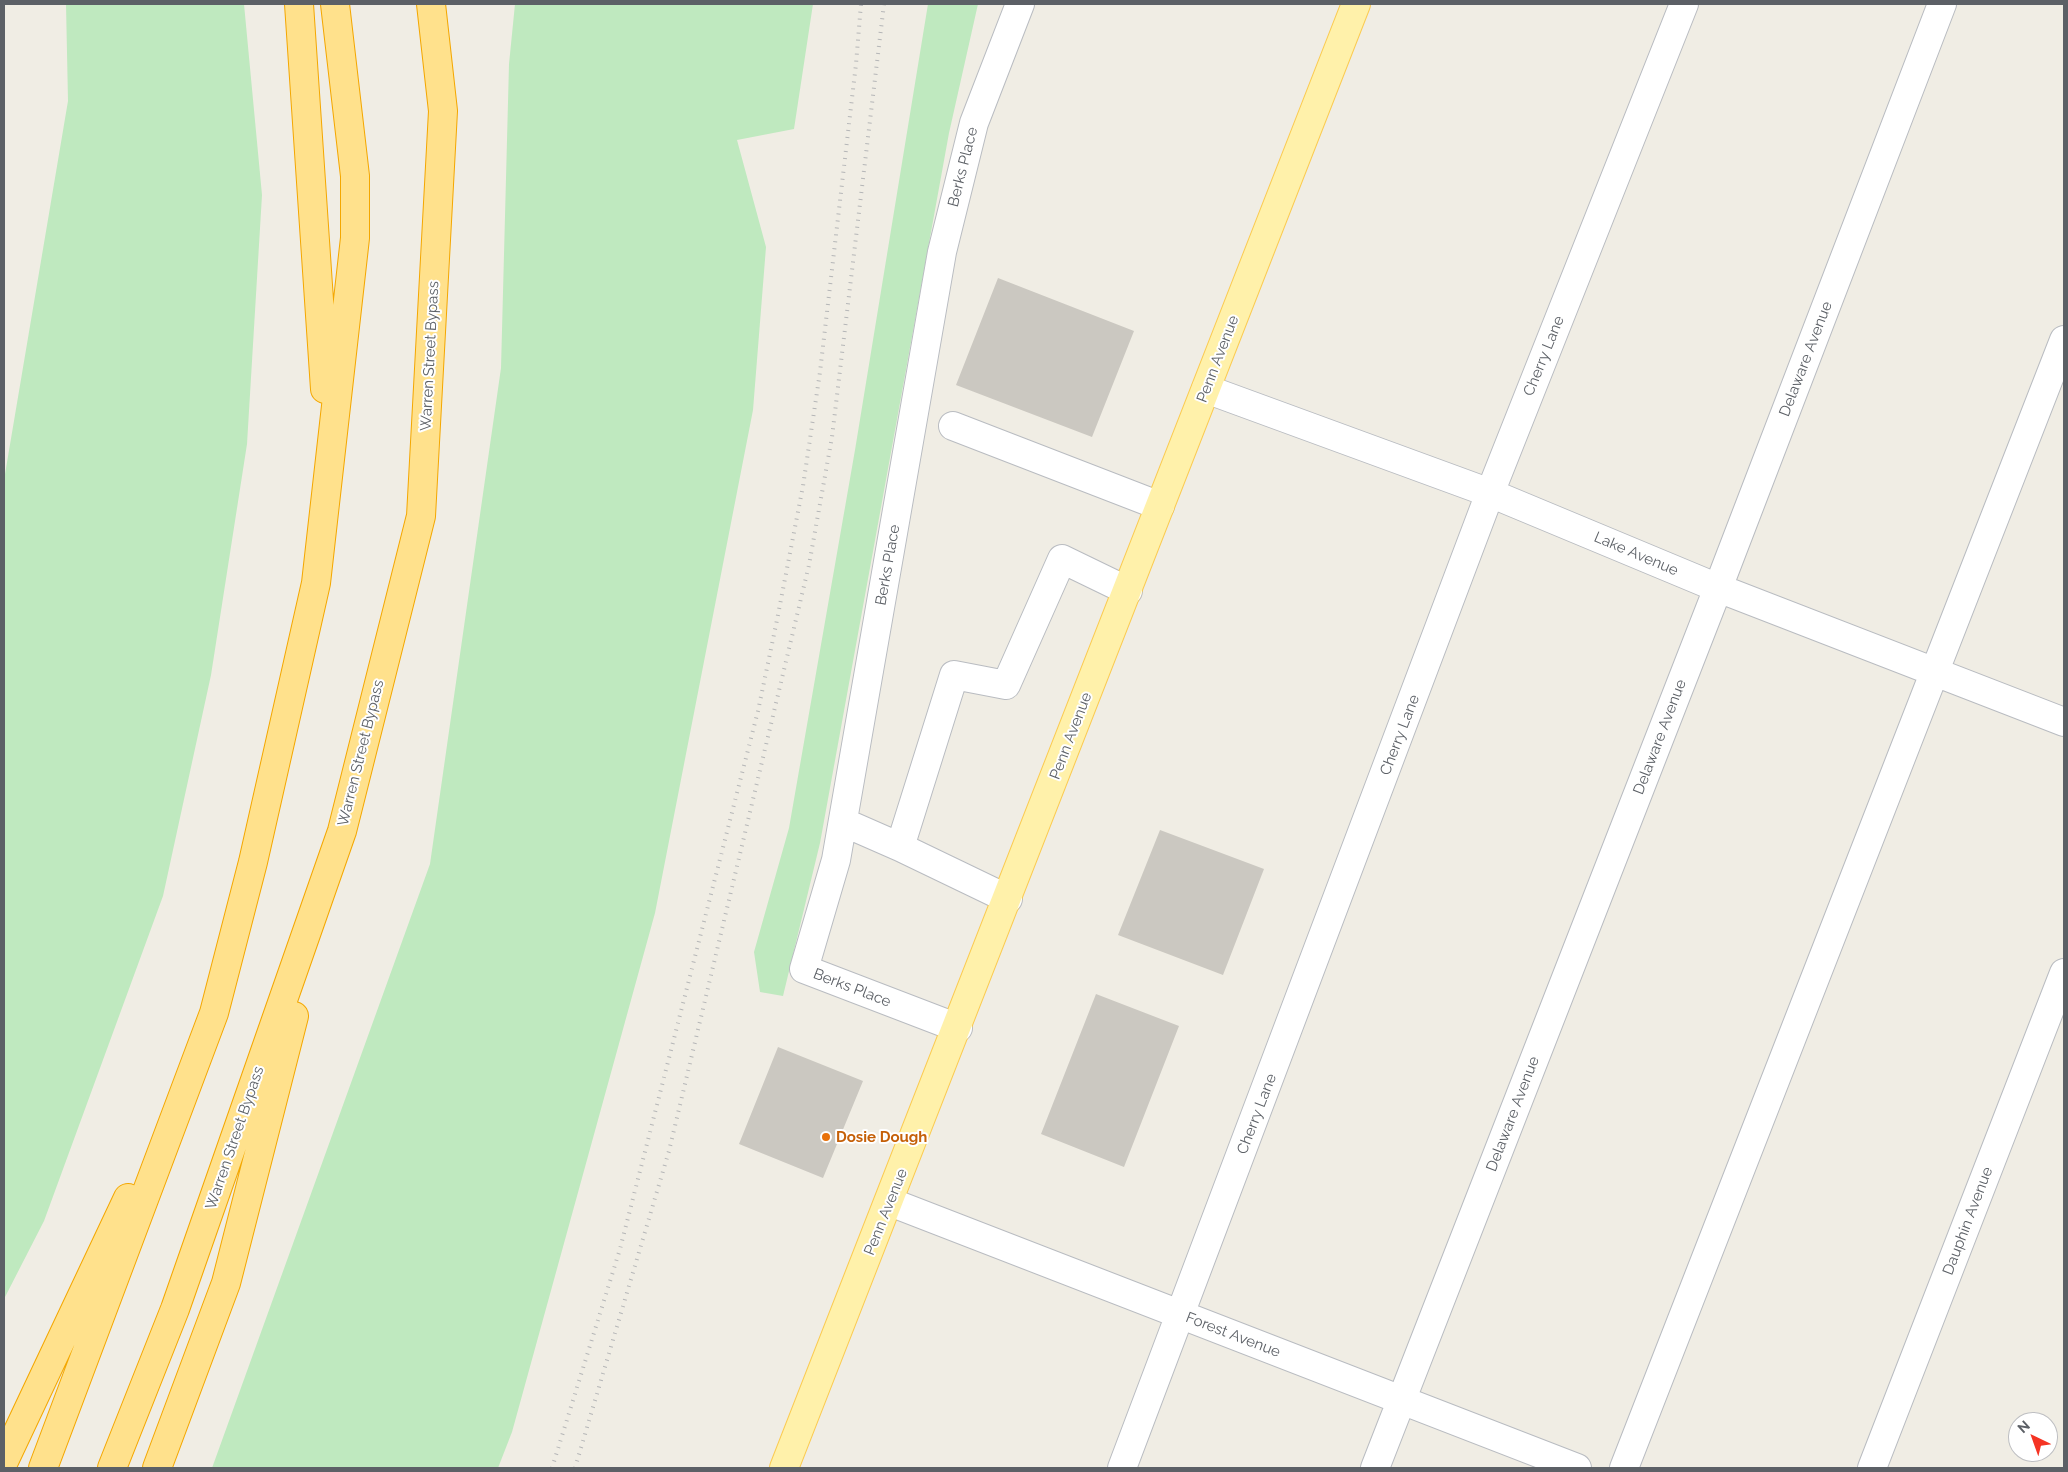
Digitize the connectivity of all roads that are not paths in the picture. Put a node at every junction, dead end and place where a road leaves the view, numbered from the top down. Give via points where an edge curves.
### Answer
1 (299, 4) edge
2 (335, 4) edge
3 (431, 4) edge
4 (1020, 4) edge
5 (1356, 4) edge
6 (1684, 4) edge
7 (1942, 4) edge
8 (2064, 340) edge
9 (1206, 389) junction
10 (953, 426) dead end
11 (330, 458) junction
12 (1490, 493) junction
13 (1160, 506) junction
14 (1718, 588) junction
15 (1128, 591) junction
16 (1934, 672) junction
17 (2064, 722) edge
18 (843, 822) junction
19 (342, 831) junction
20 (900, 847) junction
21 (1008, 899) junction
22 (2064, 973) edge
23 (214, 1013) junction
24 (958, 1028) junction
25 (890, 1202) junction
26 (1182, 1315) junction
27 (1401, 1401) junction
28 (4, 1461) edge
29 (43, 1468) edge
30 (112, 1468) edge
31 (157, 1468) edge
32 (784, 1468) edge
33 (1122, 1468) edge
34 (1375, 1468) edge
35 (1577, 1468) edge
36 (1624, 1468) edge
37 (1872, 1468) edge

1 - 11 highway
2 - 11 highway via 355,176 355,238
3 - 19 highway, Warren Street Bypass via 443,111 421,516
4 - 18 street, Berks Place via 974,123 942,252
5 - 9 main road, Penn Avenue
6 - 12 street, Cherry Lane
7 - 14 street, Delaware Avenue
8 - 16 street
9 - 12 street, Lake Avenue
9 - 13 main road, Penn Avenue
10 - 13 street
11 - 23 highway via 316,583 253,862
12 - 14 street, Lake Avenue
12 - 26 street, Cherry Lane
13 - 15 main road, Penn Avenue
14 - 16 street, Lake Avenue
14 - 27 street, Delaware Avenue
15 - 20 street via 1062,560 1006,685 954,674
15 - 21 main road, Penn Avenue
16 - 17 street, Lake Avenue
16 - 36 street
18 - 20 street
18 - 24 street, Berks Place via 836,860 804,969
19 - 30 highway, Warren Street Bypass via 175,1309
19 - 31 highway via 226,1284
20 - 21 street
21 - 24 main road, Penn Avenue
22 - 37 street, Dauphin Avenue
23 - 28 highway
23 - 29 highway
24 - 25 main road, Penn Avenue
25 - 26 street, Forest Avenue
25 - 32 main road, Penn Avenue
26 - 27 street, Forest Avenue
26 - 33 street, Cherry Lane
27 - 34 street, Delaware Avenue
27 - 35 street, Forest Avenue

